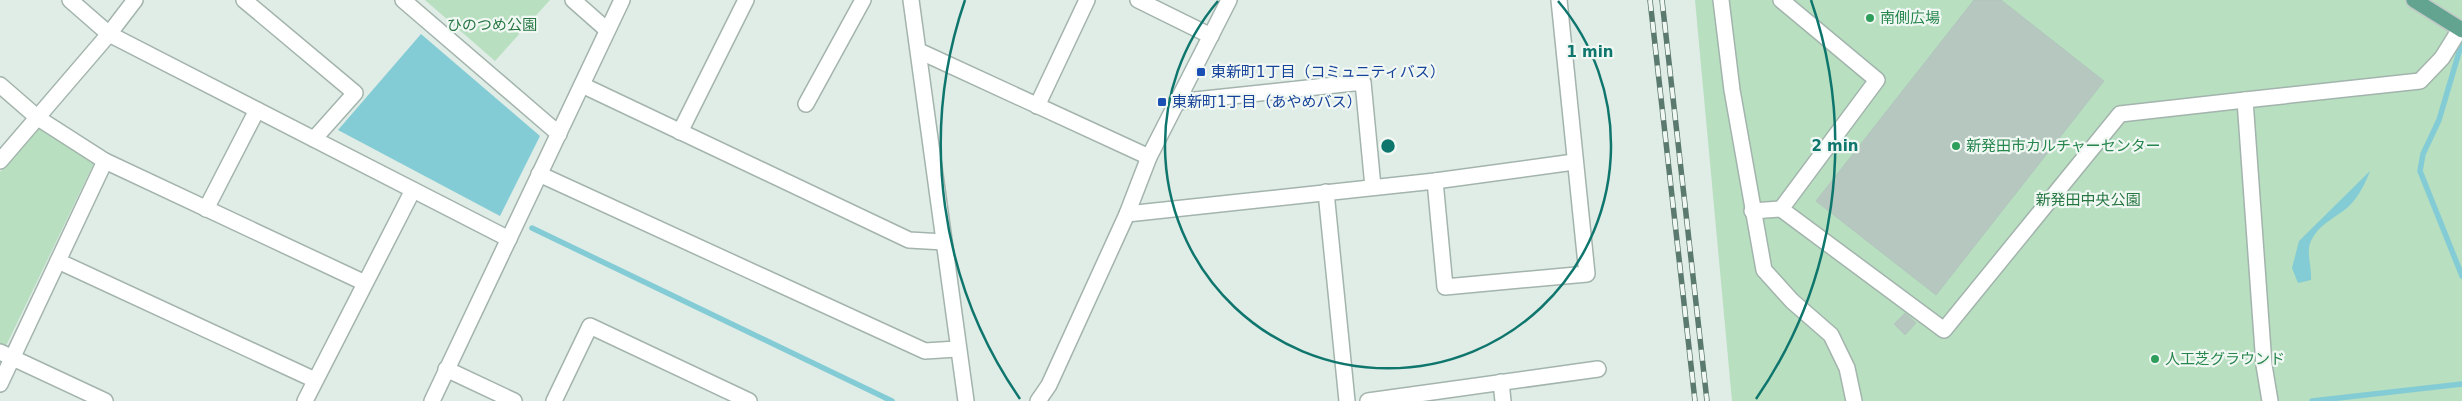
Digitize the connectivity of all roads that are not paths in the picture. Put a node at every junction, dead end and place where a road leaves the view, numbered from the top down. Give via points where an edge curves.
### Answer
1 (70, 0) edge
2 (135, 0) edge
3 (244, 0) edge
4 (403, 0) edge
5 (573, 0) edge
6 (622, 0) edge
7 (746, 0) edge
8 (863, 0) edge
9 (911, 0) edge
10 (1086, 0) edge
11 (1138, 0) edge
12 (1229, 0) edge
13 (1559, 0) edge
14 (1721, 0) edge
15 (1780, 0) edge
16 (2414, 0) edge
17 (607, 30) junction
18 (2461, 30) edge
19 (110, 34) junction
20 (1211, 36) junction
21 (919, 51) junction
22 (0, 85) edge
23 (582, 85) junction
24 (2245, 100) junction
25 (1176, 102) junction
26 (806, 104) dead end
27 (1037, 106) junction
28 (257, 110) junction
29 (38, 118) junction
30 (680, 132) junction
31 (559, 134) junction
32 (314, 139) junction
33 (1149, 157) junction
34 (0, 161) edge
35 (105, 161) junction
36 (1574, 162) junction
37 (539, 174) junction
38 (1435, 181) junction
39 (1373, 187) junction
40 (413, 190) junction
41 (1326, 192) junction
42 (206, 209) junction
43 (1781, 209) junction
44 (1752, 211) junction
45 (1127, 214) junction
46 (509, 239) junction
47 (944, 242) junction
48 (58, 261) junction
49 (365, 283) junction
50 (958, 349) junction
51 (6, 355) edge
52 (1598, 369) dead end
53 (446, 370) junction
54 (315, 380) junction
55 (1501, 382) junction
56 (0, 384) edge
57 (97, 399) edge
58 (305, 401) edge
59 (432, 401) edge
60 (514, 401) edge
61 (554, 401) edge
62 (749, 401) edge
63 (966, 401) edge
64 (1038, 401) edge
65 (1347, 401) edge
66 (1368, 401) edge
67 (1503, 401) edge
68 (1854, 401) edge
69 (2270, 401) edge

1 - 19 street
2 - 19 street
3 - 32 street via 355,93
4 - 31 street
5 - 17 street
6 - 17 street
7 - 30 street
8 - 26 street
9 - 21 street
10 - 27 street
11 - 20 street
12 - 20 street
13 - 36 street
14 - 44 street
15 - 43 street via 1877,80
16 - 18 main road
17 - 23 street
18 - 24 street via 2442,58 2420,81
19 - 28 street
19 - 29 street
20 - 25 street
21 - 27 street
21 - 47 street
22 - 29 street
23 - 30 street
23 - 31 street
24 - 43 street via 2120,114 1944,330
24 - 69 street via 2264,366
25 - 33 street
25 - 39 street via 1363,82
27 - 33 street
28 - 32 street
28 - 42 street
29 - 34 street
29 - 35 street
30 - 47 street via 909,240
31 - 37 street
32 - 40 street
33 - 45 street
35 - 42 street
35 - 48 street
36 - 38 street
36 - 38 street via 1587,274 1445,287
37 - 46 street
37 - 50 street via 925,351
38 - 39 street
39 - 41 street
40 - 46 street
40 - 49 street
41 - 45 street
41 - 65 street
42 - 49 street
43 - 44 street
44 - 68 street via 1764,270 1792,301 1831,335 1847,368
45 - 64 street via 1049,385
46 - 53 street
47 - 50 street
48 - 51 street
48 - 54 street
49 - 54 street
50 - 63 street
51 - 56 street
51 - 57 street
52 - 55 street
53 - 59 street
53 - 60 street
54 - 58 street
55 - 66 street
55 - 67 street
61 - 62 street via 590,326

